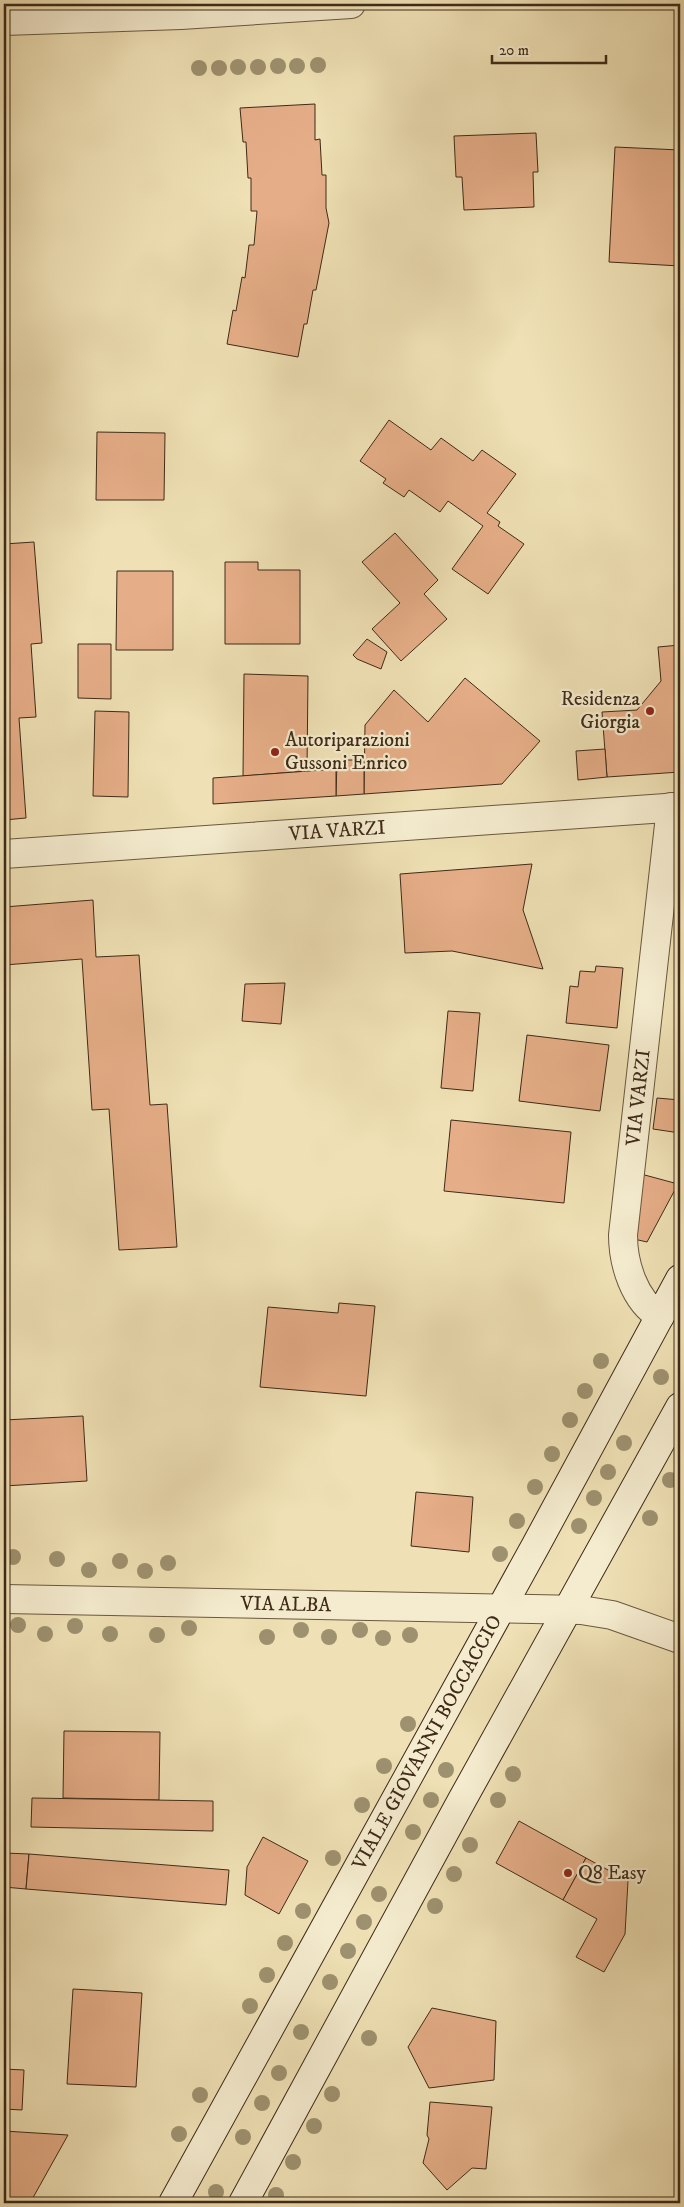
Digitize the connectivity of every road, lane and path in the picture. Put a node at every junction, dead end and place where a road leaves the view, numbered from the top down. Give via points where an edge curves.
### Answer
1 (351, 4) edge
2 (4, 22) edge
3 (675, 807) edge
4 (4, 854) edge
5 (680, 1279) edge
6 (660, 1316) junction
7 (680, 1407) edge
8 (4, 1599) edge
9 (501, 1609) junction
10 (568, 1610) junction
11 (680, 1639) edge
12 (173, 2203) edge
13 (243, 2203) edge

1 - 2 street
3 - 4 street, VIA VARZI
3 - 6 street, VIA VARZI via 623,1234 624,1255 634,1283 643,1301
5 - 6 street, VIALE GIOVANNI BOCCACCIO
6 - 9 street, VIALE GIOVANNI BOCCACCIO
7 - 10 street
8 - 9 street, VIA ALBA
9 - 10 street, VIA ALBA
9 - 12 street, VIALE GIOVANNI BOCCACCIO
10 - 11 street, VIA ALBA via 612,1615
10 - 13 street

